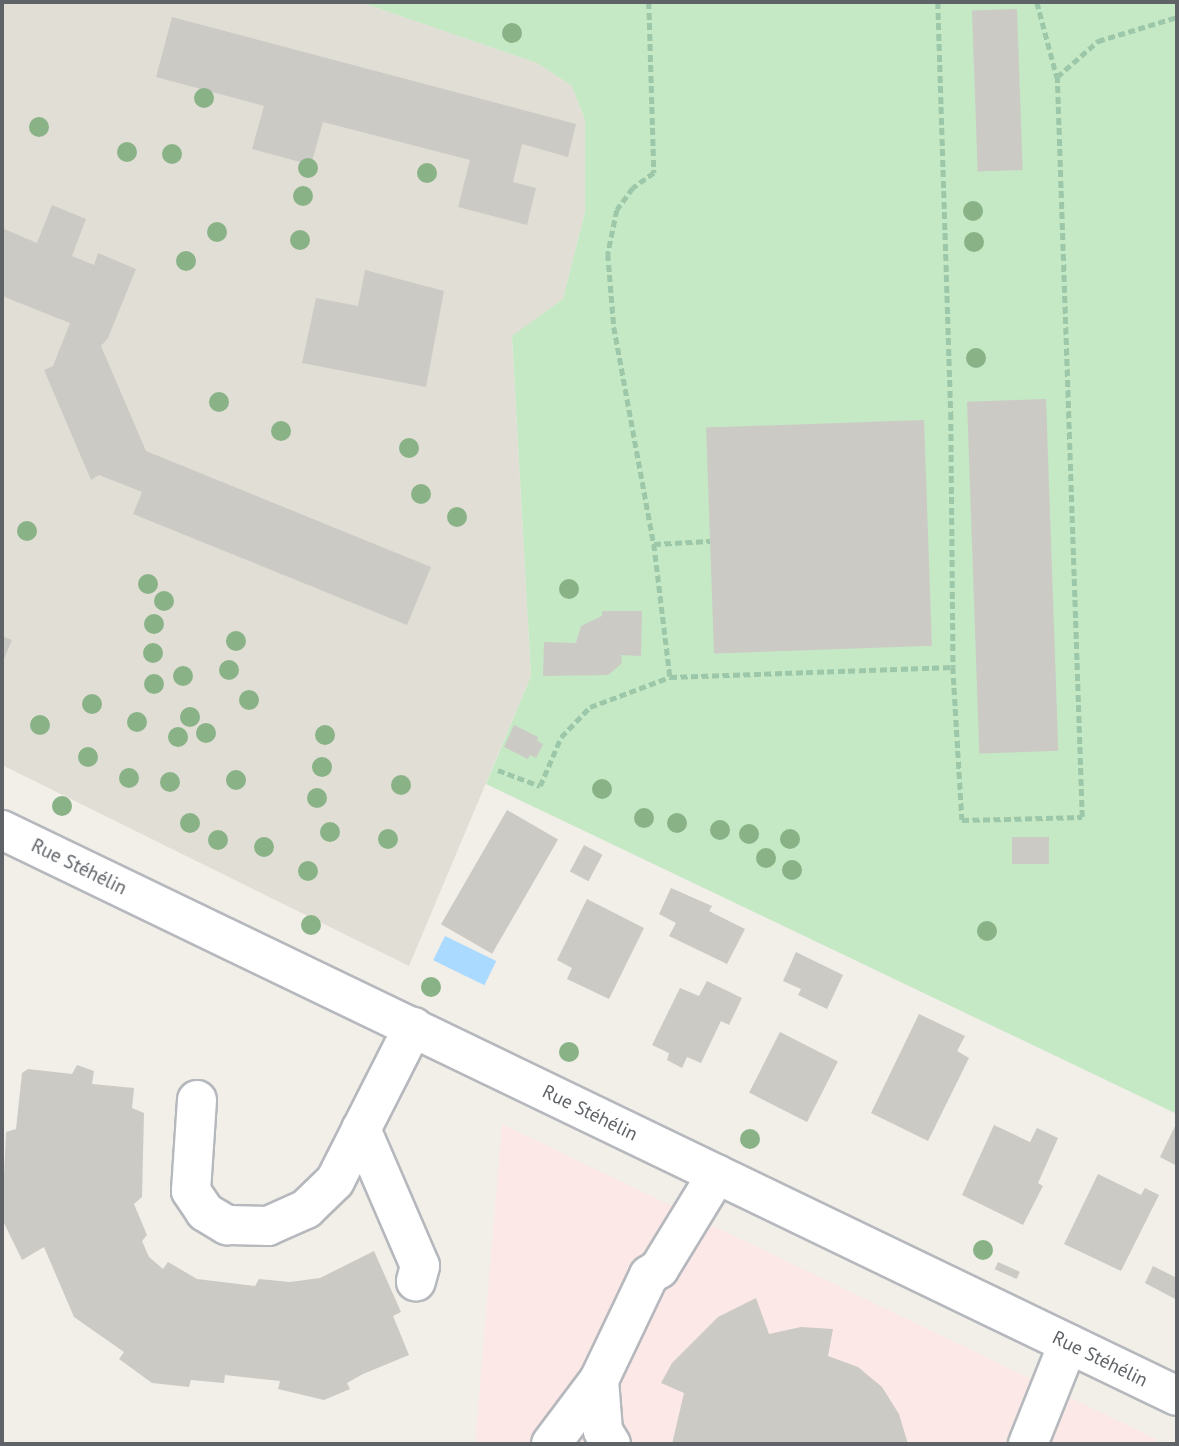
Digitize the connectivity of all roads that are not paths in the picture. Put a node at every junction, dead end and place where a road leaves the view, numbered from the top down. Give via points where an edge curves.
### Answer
1 (2, 830) edge
2 (413, 1027) junction
3 (198, 1100) dead end
4 (361, 1129) junction
5 (700, 1166) junction
6 (416, 1282) dead end
7 (1068, 1344) junction
8 (599, 1380) junction
9 (1177, 1396) edge
10 (551, 1444) edge
11 (611, 1444) edge
12 (1028, 1444) edge

1 - 2 street, Rue Stéhélin
2 - 4 street
2 - 5 street, Rue Stéhélin
3 - 4 street via 191,1191 205,1212 227,1225 268,1226 306,1209 335,1181
4 - 6 street via 420,1266
5 - 7 street, Rue Stéhélin
5 - 8 street via 659,1269 649,1275
7 - 9 street, Rue Stéhélin
7 - 12 street
8 - 10 street
8 - 11 street via 603,1431

